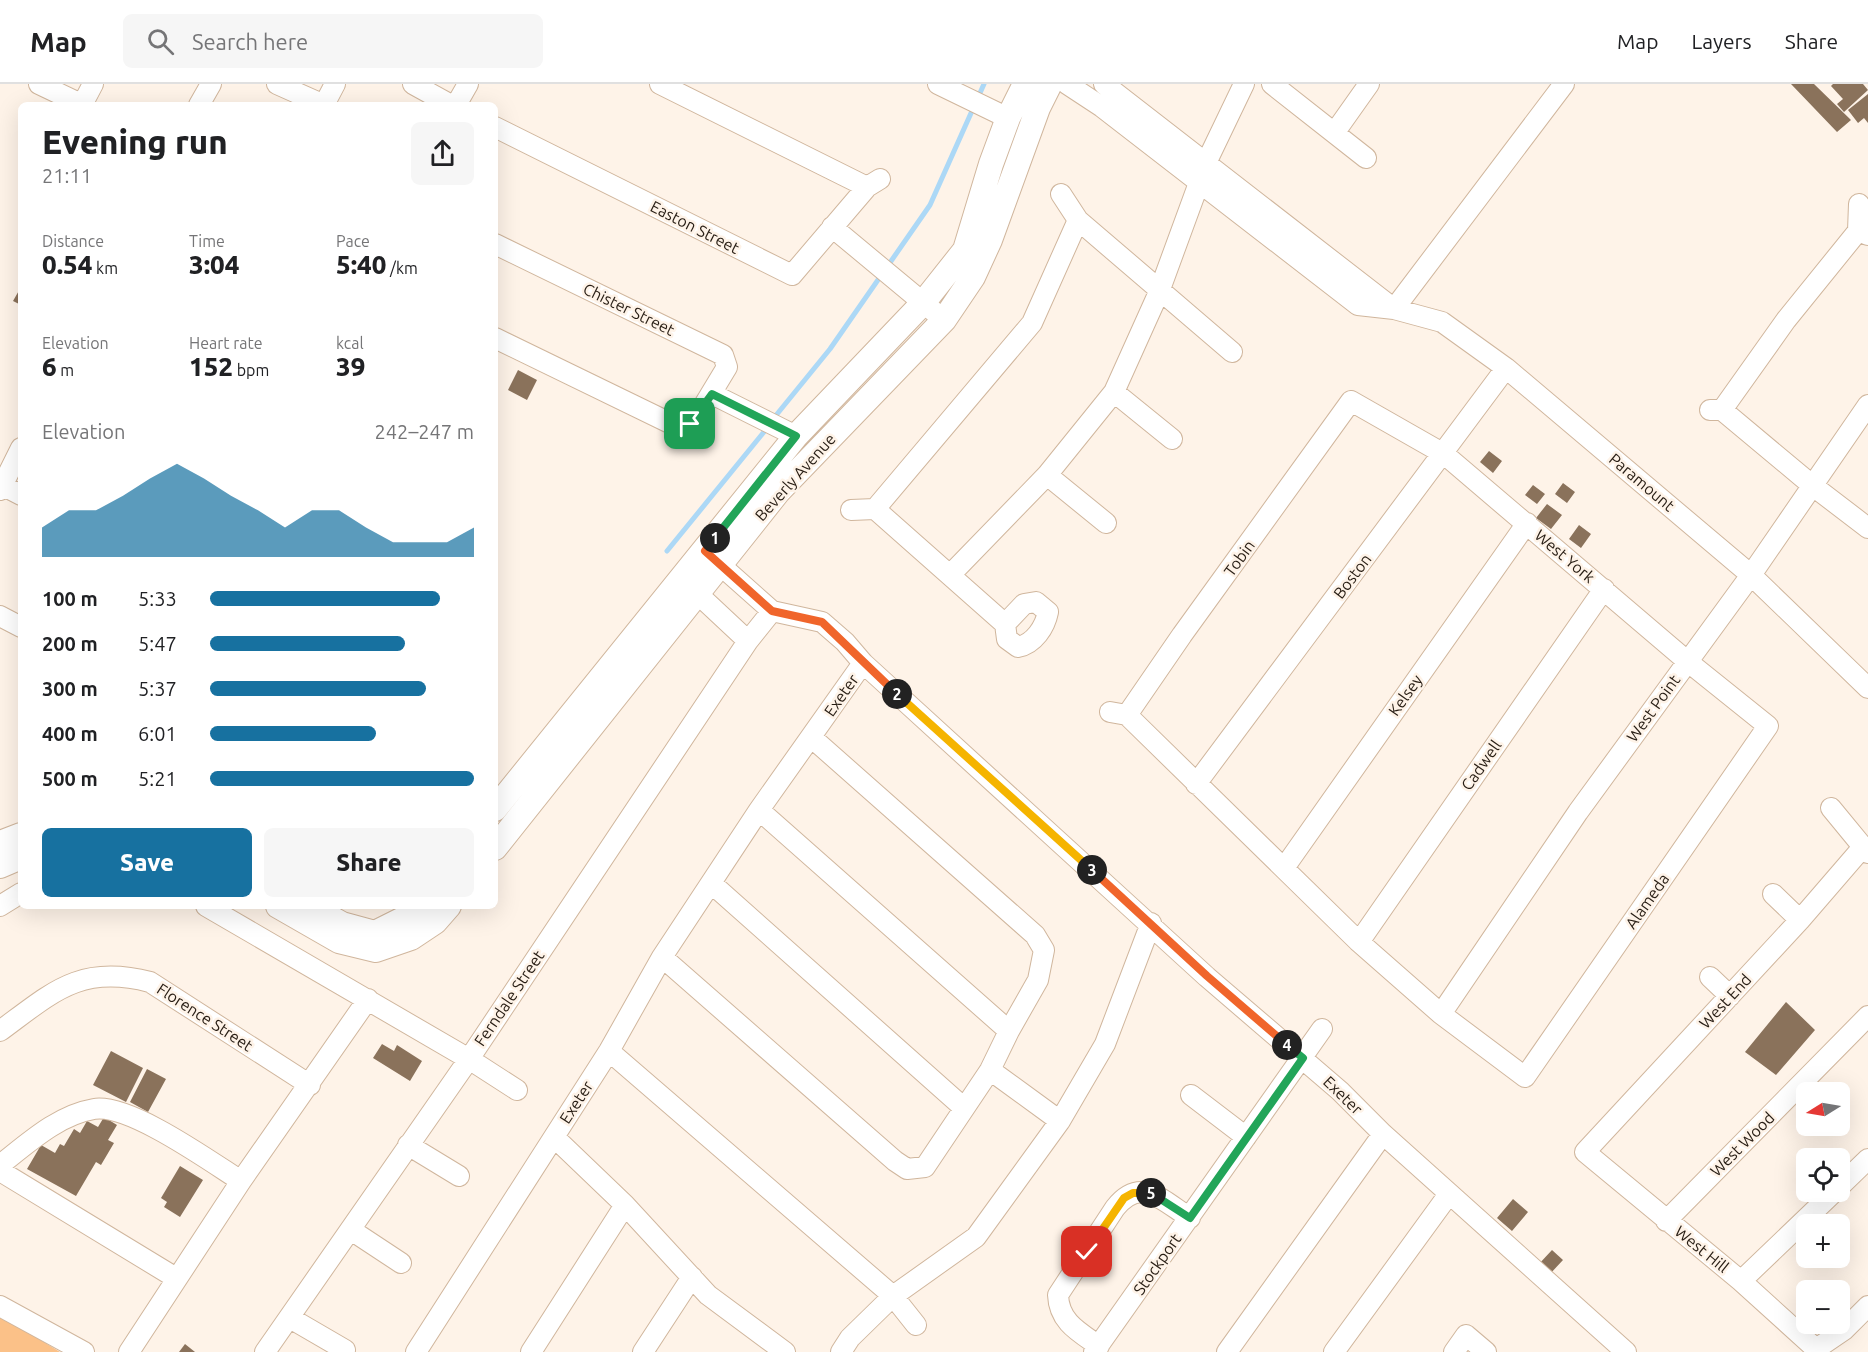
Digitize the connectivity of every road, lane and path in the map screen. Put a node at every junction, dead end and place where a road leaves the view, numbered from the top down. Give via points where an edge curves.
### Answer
1 (39, 84) edge
2 (93, 84) edge
3 (211, 84) edge
4 (278, 84) edge
5 (334, 84) edge
6 (413, 84) edge
7 (468, 84) edge
8 (660, 84) edge
9 (938, 84) edge
10 (1025, 84) edge
11 (1050, 84) edge
12 (1067, 84) edge
13 (1104, 84) edge
14 (1244, 84) edge
15 (1272, 84) edge
16 (1369, 84) edge
17 (1564, 84) edge
18 (77, 102) edge
19 (84, 102) edge
20 (201, 102) edge
21 (317, 102) edge
22 (325, 102) edge
23 (446, 102) edge
24 (458, 102) edge
25 (998, 113) junction
26 (498, 129) edge
27 (1335, 132) junction
28 (1366, 158) dead end
29 (1207, 161) junction
30 (1200, 185) junction
31 (1061, 194) dead end
32 (1859, 204) dead end
33 (1078, 220) junction
34 (832, 227) junction
35 (1863, 233) edge
36 (498, 245) edge
37 (1159, 292) junction
38 (924, 303) junction
39 (1394, 309) junction
40 (944, 320) junction
41 (498, 339) edge
42 (1232, 352) dead end
43 (1506, 368) junction
44 (1114, 392) junction
45 (1350, 392) joint
46 (712, 394) junction
47 (1868, 405) edge
48 (788, 432) junction
49 (1172, 439) dead end
50 (18, 454) edge
51 (1444, 454) junction
52 (1047, 475) junction
53 (1813, 486) junction
54 (1, 487) edge
55 (18, 494) edge
56 (875, 509) junction
57 (851, 510) dead end
58 (1106, 523) dead end
59 (1527, 523) junction
60 (1868, 528) edge
61 (713, 558) junction
62 (1751, 575) junction
63 (950, 576) junction
64 (690, 586) junction
65 (1604, 589) junction
66 (772, 611) junction
67 (0, 616) edge
68 (1005, 624) dead end
69 (18, 625) edge
70 (748, 641) junction
71 (1687, 661) junction
72 (863, 663) junction
73 (1868, 688) edge
74 (1768, 726) joint
75 (811, 737) junction
76 (1196, 784) junction
77 (1831, 808) dead end
78 (759, 810) junction
79 (500, 812) edge
80 (18, 836) edge
81 (0, 843) edge
82 (1866, 850) edge
83 (18, 858) edge
84 (0, 866) edge
85 (1284, 868) junction
86 (711, 883) junction
87 (1773, 894) dead end
88 (18, 895) edge
89 (0, 906) edge
90 (211, 909) edge
91 (283, 909) edge
92 (315, 909) edge
93 (419, 909) edge
94 (446, 909) edge
95 (1800, 920) junction
96 (1151, 923) junction
97 (1359, 942) junction
98 (662, 957) junction
99 (1710, 977) dead end
100 (1730, 996) junction
101 (368, 999) junction
102 (1442, 1014) junction
103 (1868, 1016) edge
104 (1322, 1029) dead end
105 (0, 1030) edge
106 (1008, 1031) junction
107 (609, 1051) junction
108 (1303, 1058) junction
109 (469, 1059) junction
110 (990, 1070) junction
111 (310, 1085) junction
112 (517, 1090) dead end
113 (1191, 1095) dead end
114 (964, 1108) junction
115 (1060, 1121) junction
116 (1383, 1134) junction
117 (554, 1137) junction
118 (1246, 1137) junction
119 (408, 1145) junction
120 (1585, 1152) joint
121 (1868, 1159) edge
122 (0, 1165) edge
123 (0, 1171) edge
124 (459, 1176) dead end
125 (1850, 1176) edge
126 (242, 1181) junction
127 (1449, 1194) junction
128 (1824, 1202) edge
129 (624, 1205) junction
130 (1190, 1218) junction
131 (1666, 1221) junction
132 (351, 1230) junction
133 (401, 1263) dead end
134 (692, 1277) junction
135 (176, 1278) junction
136 (1741, 1281) junction
137 (893, 1296) junction
138 (0, 1306) edge
139 (1868, 1306) edge
140 (290, 1318) junction
141 (916, 1325) dead end
142 (845, 1345) edge
143 (1097, 1349) edge
144 (345, 1350) dead end
145 (84, 1352) edge
146 (129, 1352) edge
147 (265, 1352) edge
148 (416, 1352) edge
149 (531, 1352) edge
150 (643, 1352) edge
151 (785, 1352) edge
152 (1227, 1352) edge
153 (1334, 1352) edge
154 (1454, 1352) edge
155 (1486, 1352) edge
156 (1626, 1352) edge

1 - 18 street
2 - 19 street
3 - 20 street
4 - 21 street
5 - 22 street
6 - 23 street
7 - 24 street
8 - 34 street, Easton Street via 873,183
9 - 25 street
10 - 25 street, Beverly Avenue
11 - 40 street, Beverly Avenue via 990,240 973,277
12 - 30 street
13 - 29 street
14 - 29 street
15 - 27 street
16 - 27 street
17 - 39 street
25 - 38 street, Beverly Avenue via 965,250
26 - 34 street, Easton Street via 791,279
27 - 28 street
29 - 30 street
29 - 39 street
30 - 37 street
30 - 39 street via 1358,305
31 - 33 street
32 - 35 street
33 - 37 street
33 - 56 street via 1032,322 1014,348
34 - 38 street
35 - 53 street via 1786,320 1716,410
36 - 46 street, Chister Street via 723,355 727,367
37 - 42 street
37 - 44 street
38 - 40 street
38 - 48 street, Beverly Avenue
39 - 43 street, Paramount via 1442,322
40 - 61 street, Beverly Avenue
41 - 46 street, Chister Street via 676,426 685,427 694,420
43 - 51 street, Boston
43 - 62 street, Paramount
44 - 49 street
44 - 52 street
45 - 51 street, West York
45 - 76 street, Tobin via 1290,470 1119,713
46 - 48 street
47 - 53 street, West Point
48 - 61 street, Beverly Avenue
50 - 54 street
51 - 59 street, West York
51 - 76 street, Boston
52 - 58 street
52 - 63 street
53 - 60 street
53 - 62 street, West Point
54 - 55 street
56 - 57 street
56 - 63 street
59 - 65 street, West York
59 - 85 street, Kelsey
61 - 64 street, Beverly Avenue
61 - 66 street
62 - 71 street, West Point
62 - 73 street, Paramount
63 - 68 street
64 - 70 street
64 - 79 street, Beverly Avenue
65 - 71 street, West York
65 - 97 street, Cadwell
66 - 70 street, Ferndale Street
66 - 72 street via 822,622
67 - 69 street
70 - 109 street, Ferndale Street
71 - 74 street, West York
71 - 102 street, West Point via 1578,812
72 - 75 street, Exeter
72 - 96 street, Exeter
74 - 102 street, Alameda via 1525,1084
75 - 78 street, Exeter
75 - 106 street via 1035,935 1044,950 1040,972
76 - 85 street
77 - 82 street
78 - 86 street, Exeter
78 - 106 street
80 - 81 street
82 - 95 street, West End
83 - 84 street
85 - 97 street
86 - 98 street, Exeter
86 - 114 street
87 - 95 street
88 - 89 street
90 - 101 street
91 - 94 street via 339,941 376,950 411,938
92 - 93 street via 342,924 375,933
95 - 100 street, West End
96 - 108 street, Exeter
96 - 115 street via 1105,1044
97 - 102 street
98 - 107 street, Exeter
98 - 114 street via 906,1169 925,1167
99 - 100 street
100 - 120 street, West End
101 - 109 street
101 - 111 street
103 - 131 street, West Wood
104 - 108 street, Stockport
105 - 111 street, Florence Street via 60,987 95,976 124,975 150,982
106 - 110 street
107 - 117 street, Exeter
107 - 137 street
108 - 116 street, Exeter
108 - 118 street, Stockport
109 - 112 street
109 - 119 street, Ferndale Street
110 - 114 street
110 - 115 street
111 - 126 street
113 - 118 street
115 - 137 street via 976,1237
116 - 127 street, Exeter
116 - 152 street
117 - 129 street
117 - 148 street, Exeter
118 - 130 street, Stockport
119 - 124 street
119 - 132 street, Ferndale Street
120 - 131 street, West Hill
121 - 125 street
122 - 126 street via 49,1128 96,1108 129,1115
123 - 135 street
126 - 135 street
127 - 153 street
127 - 156 street, Exeter
128 - 136 street
129 - 134 street
129 - 149 street
130 - 143 street, Stockport
130 - 143 street via 1148,1191 1133,1193 1115,1208 1058,1295 1058,1307 1065,1320
131 - 136 street, West Hill
132 - 133 street
132 - 140 street, Ferndale Street
134 - 150 street
134 - 151 street via 723,1308
135 - 146 street
136 - 139 street, West Hill via 1816,1349 1844,1330
137 - 141 street
137 - 142 street
138 - 145 street
140 - 144 street
140 - 147 street, Ferndale Street
154 - 155 street via 1466,1335

